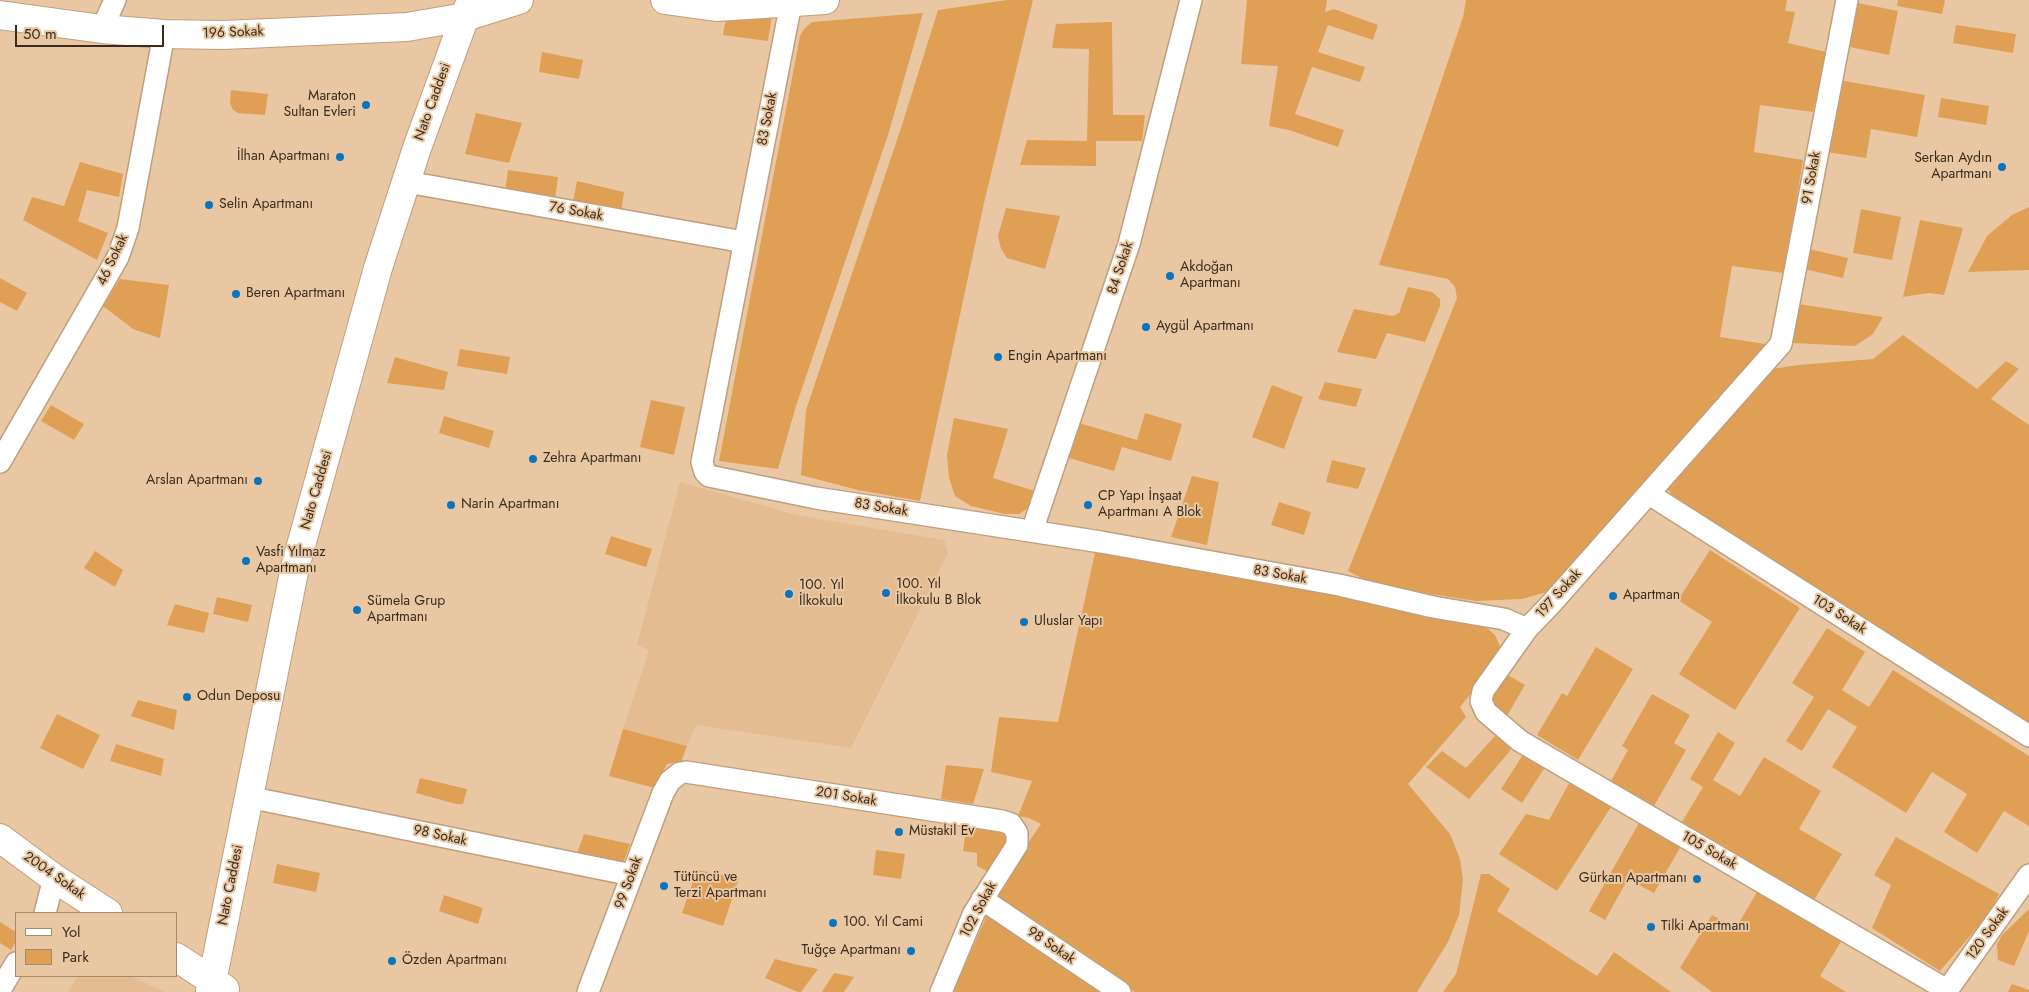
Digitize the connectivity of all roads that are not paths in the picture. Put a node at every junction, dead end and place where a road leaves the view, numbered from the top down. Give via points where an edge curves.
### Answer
1 (115, 0) edge
2 (519, 0) edge
3 (665, 0) edge
4 (825, 0) edge
5 (1191, 0) edge
6 (1847, 0) edge
7 (791, 3) junction
8 (468, 8) edge
9 (0, 16) edge
10 (102, 29) junction
11 (164, 34) junction
12 (407, 182) junction
13 (744, 242) junction
14 (0, 462) edge
15 (1649, 494) junction
16 (1032, 531) junction
17 (1527, 629) junction
18 (1481, 701) joint
19 (2029, 736) edge
20 (675, 776) joint
21 (248, 797) junction
22 (1016, 830) joint
23 (0, 838) edge
24 (632, 875) junction
25 (2029, 875) edge
26 (54, 878) junction
27 (982, 899) junction
28 (45, 912) edge
29 (106, 912) edge
30 (178, 959) edge
31 (15, 965) edge
32 (217, 988) edge
33 (0, 990) edge
34 (1947, 991) edge
35 (588, 992) edge
36 (941, 992) edge
37 (1120, 992) edge

1 - 10 street
2 - 8 main road, 196 Sokak
3 - 7 main road via 716,6
4 - 7 main road
5 - 16 street, 84 Sokak via 1129,244
6 - 15 street, 91 Sokak via 1781,344
7 - 13 street, 83 Sokak
8 - 11 main road, 196 Sokak via 407,27 377,30
8 - 12 main road, Nato Caddesi via 416,148
9 - 10 main road, 196 Sokak
10 - 11 main road, 196 Sokak
11 - 14 street, 46 Sokak via 128,228 118,256
12 - 13 street, 76 Sokak
12 - 21 main road, Nato Caddesi via 378,268 295,567
13 - 16 street, 83 Sokak via 702,462 705,472 709,476 816,498
15 - 17 street, 197 Sokak
15 - 19 street, 103 Sokak
16 - 17 street, 83 Sokak via 1339,585 1432,607 1504,619
17 - 18 street, 197 Sokak via 1483,691
18 - 34 street, 105 Sokak via 1486,712 1520,740
20 - 22 street, 201 Sokak via 692,773 997,820 1011,824
20 - 24 street, 99 Sokak via 663,793
21 - 24 street, 98 Sokak
21 - 32 main road, Nato Caddesi
22 - 27 street, 102 Sokak via 1017,845
23 - 26 main road, 2004 Sokak
24 - 35 street, 99 Sokak
25 - 34 street, 120 Sokak
26 - 28 street
26 - 29 main road, 2004 Sokak
27 - 36 street, 102 Sokak
27 - 37 street, 98 Sokak
30 - 32 main road
31 - 33 street

